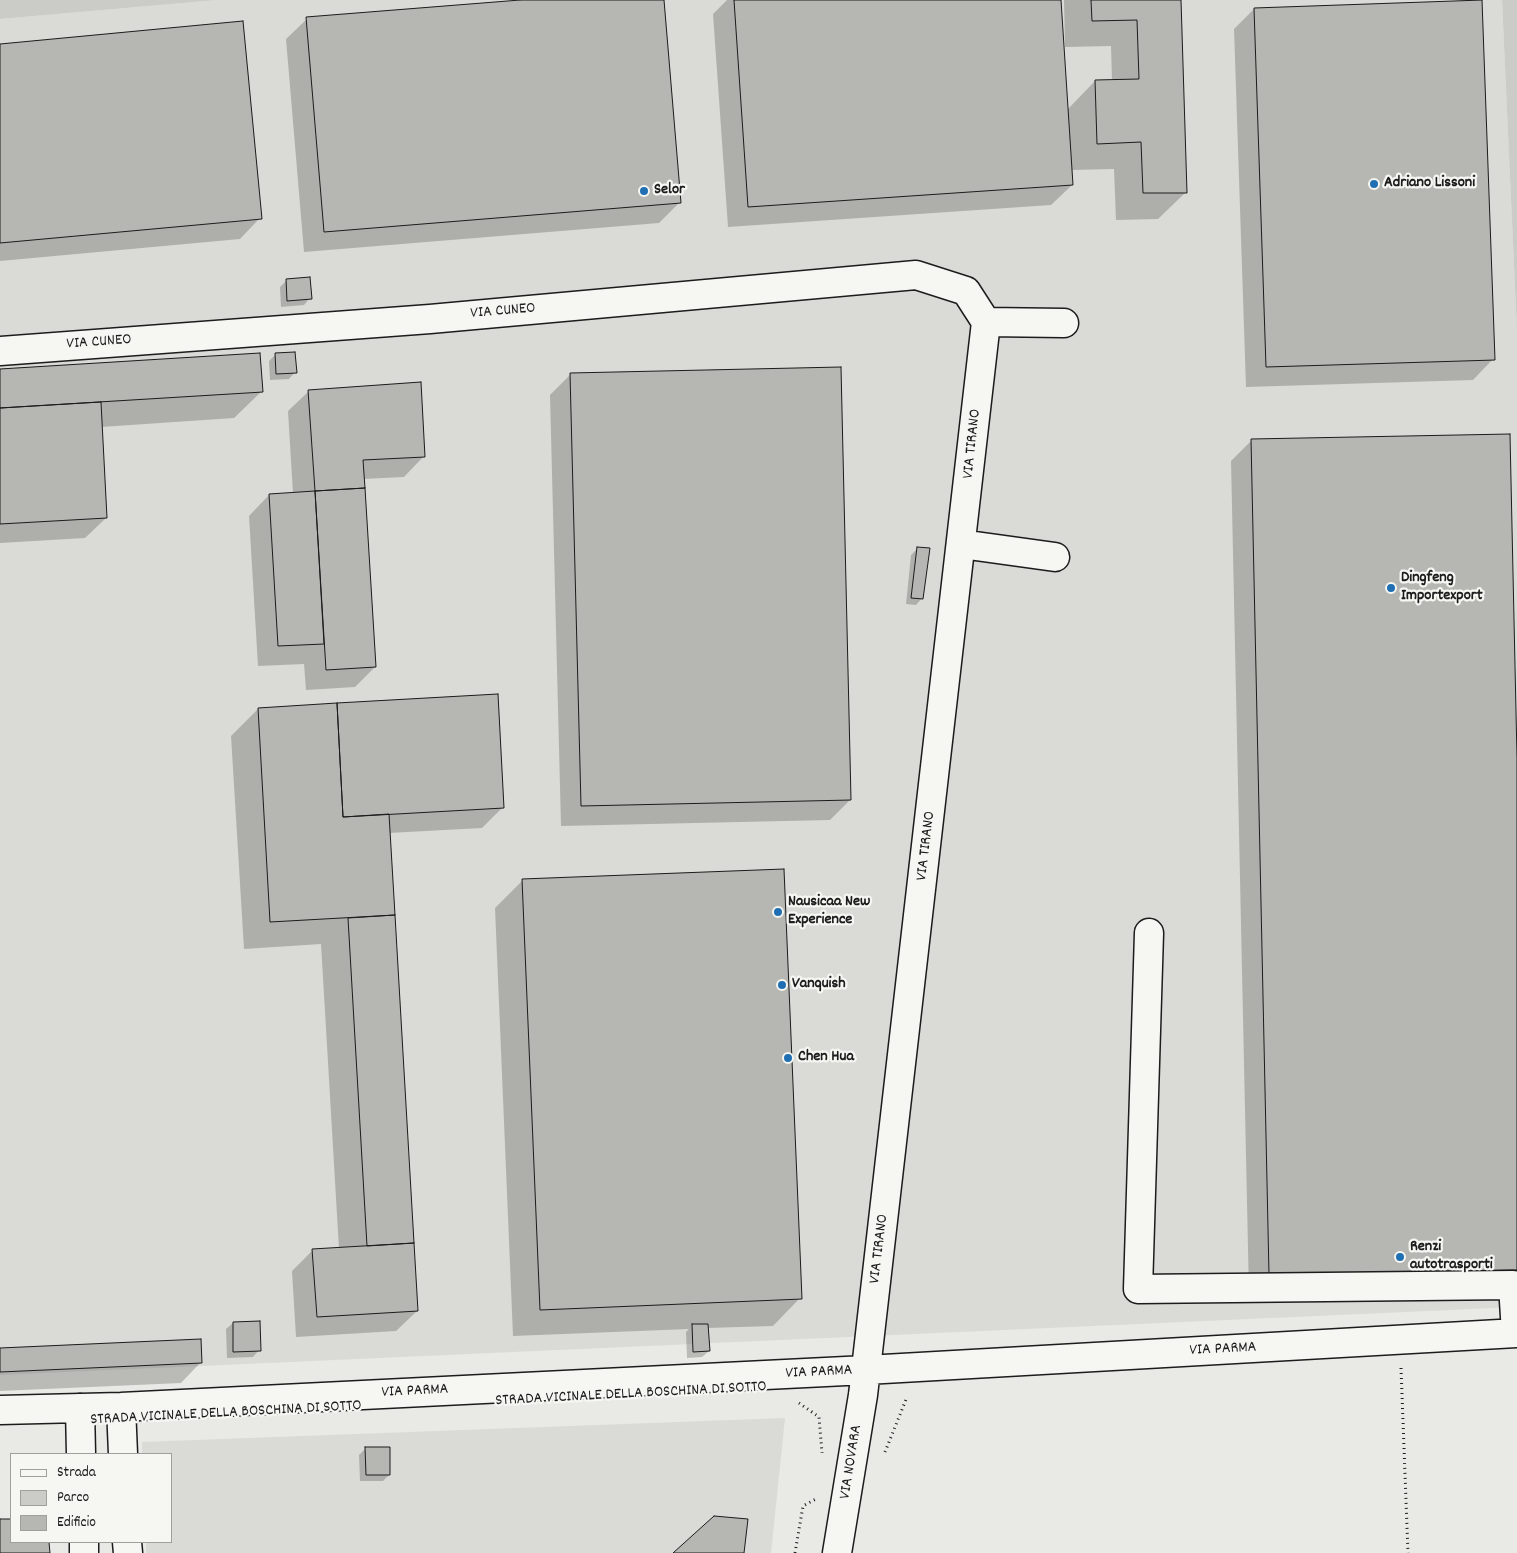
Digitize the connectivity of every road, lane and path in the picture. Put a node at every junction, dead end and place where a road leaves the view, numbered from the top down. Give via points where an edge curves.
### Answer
1 (986, 322) junction
2 (1064, 323) dead end
3 (0, 350) edge
4 (961, 544) junction
5 (1055, 557) dead end
6 (1149, 934) dead end
7 (1516, 1333) edge
8 (1401, 1367) dead end
9 (866, 1370) junction
10 (910, 1388) dead end
11 (794, 1400) dead end
12 (121, 1407) junction
13 (80, 1408) junction
14 (0, 1410) edge
15 (81, 1453) edge
16 (123, 1453) edge
17 (822, 1454) dead end
18 (883, 1456) dead end
19 (824, 1495) dead end
20 (795, 1553) edge
21 (837, 1553) edge
22 (1408, 1553) edge

1 - 2 street
1 - 3 street, VIA CUNEO via 966,292 916,275 430,318
1 - 4 street, VIA TIRANO
4 - 5 street
4 - 9 street, VIA TIRANO
6 - 7 street via 1138,1289 1513,1285
7 - 9 street, VIA PARMA
8 - 22 path
9 - 12 street, VIA PARMA
9 - 21 street, VIA NOVARA
10 - 18 path
11 - 17 path via 819,1417
12 - 13 street, VIA PARMA
12 - 16 street
13 - 14 street, VIA PARMA
13 - 15 street
19 - 20 path via 804,1506

